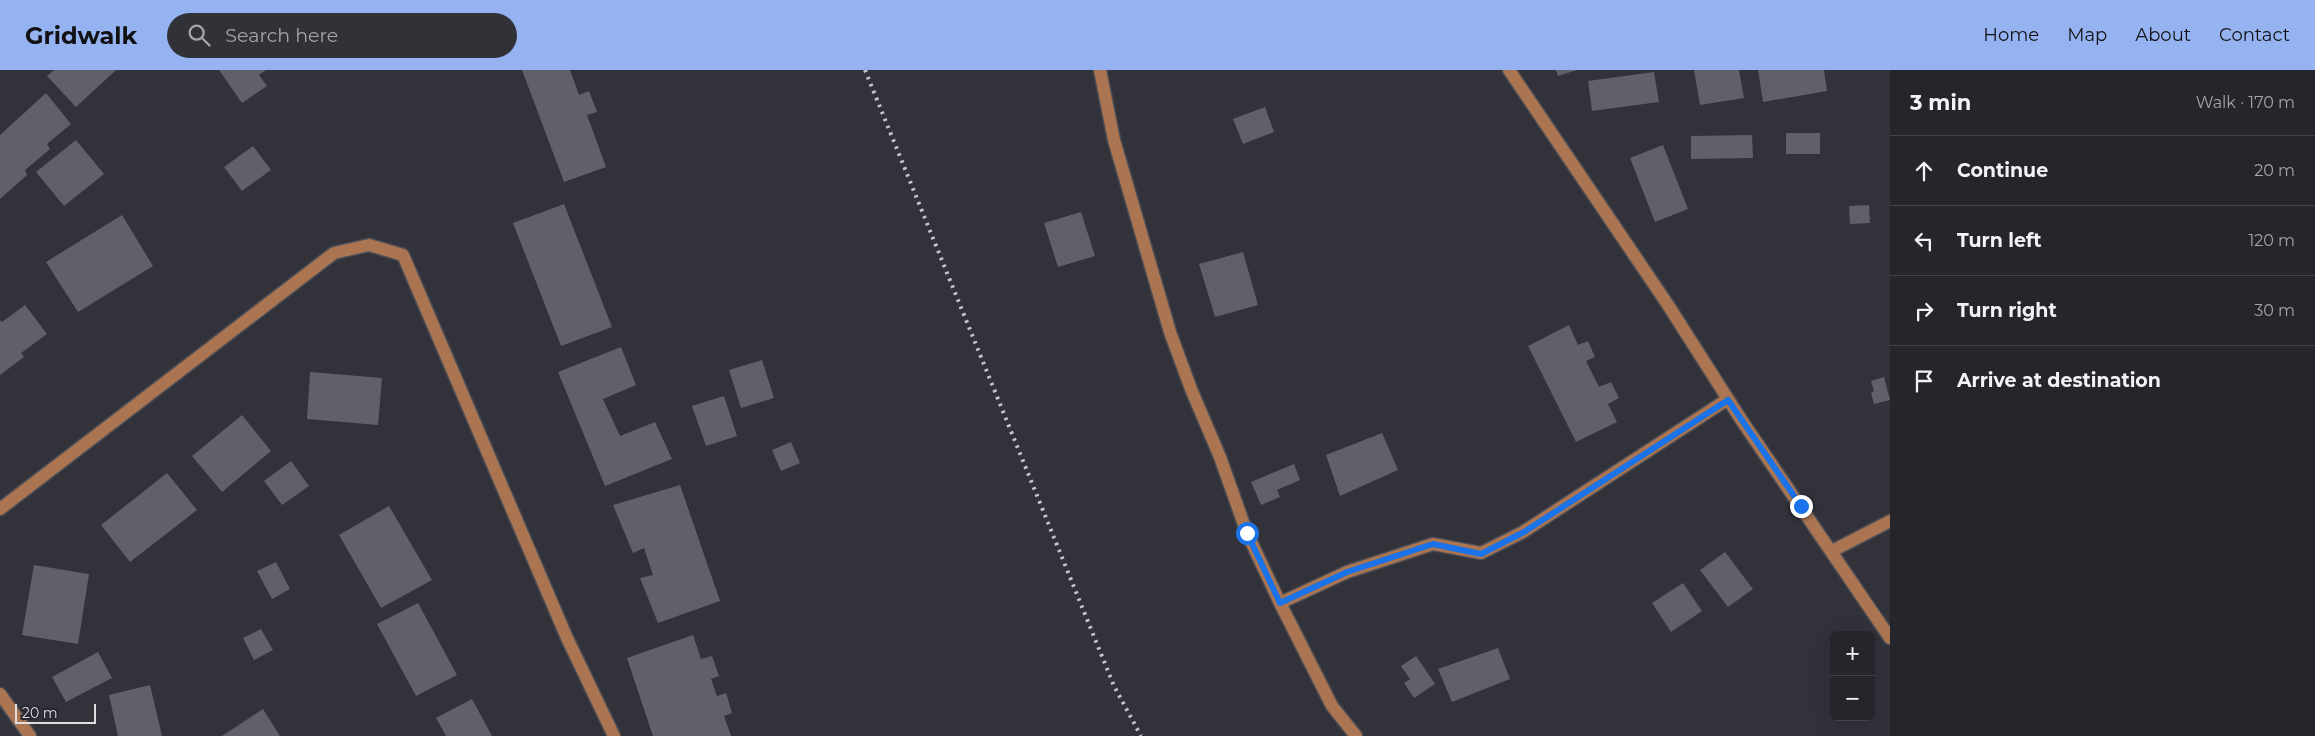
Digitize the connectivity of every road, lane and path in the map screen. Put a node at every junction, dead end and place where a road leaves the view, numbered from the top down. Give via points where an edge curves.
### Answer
1 (1100, 70) edge
2 (1509, 70) edge
3 (1728, 400) junction
4 (0, 509) edge
5 (1890, 521) edge
6 (1832, 551) junction
7 (1280, 603) junction
8 (1890, 638) edge
9 (0, 694) edge
10 (30, 736) edge
11 (614, 736) edge
12 (1356, 736) edge

1 - 7 street via 1114,140 1170,332 1247,533
2 - 3 street via 1668,305
3 - 6 street
3 - 7 street via 1524,532 1481,554 1433,544 1347,572
4 - 11 street via 334,252 369,245 403,255 567,638
5 - 6 street
6 - 8 street
7 - 12 street via 1332,706
9 - 10 street

